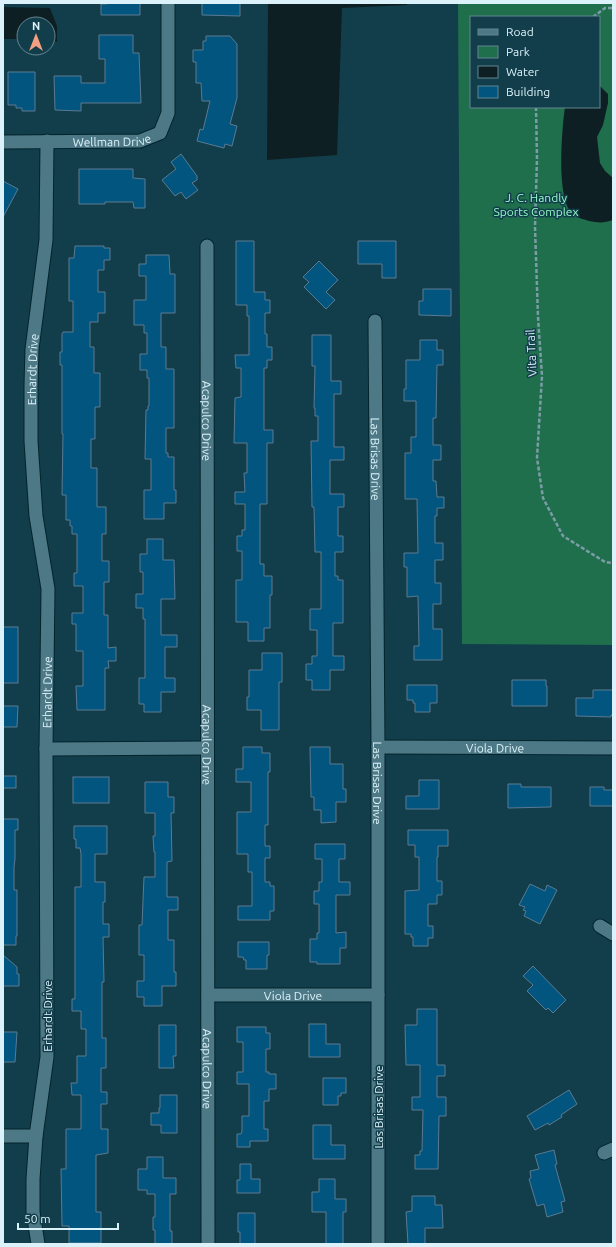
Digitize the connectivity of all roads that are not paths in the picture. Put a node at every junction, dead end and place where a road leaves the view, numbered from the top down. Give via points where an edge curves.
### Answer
1 (168, 3) edge
2 (47, 141) junction
3 (3, 142) edge
4 (207, 246) dead end
5 (375, 321) dead end
6 (378, 747) junction
7 (207, 748) junction
8 (613, 748) edge
9 (46, 749) junction
10 (600, 926) dead end
11 (613, 934) edge
12 (208, 995) junction
13 (378, 995) junction
14 (3, 1136) edge
15 (36, 1136) junction
16 (38, 1244) edge
17 (208, 1244) edge
18 (378, 1244) edge

1 - 2 street, Wellman Drive via 168,113 160,133 140,141
2 - 3 street, Wellman Drive
2 - 9 street, Erhardt Drive via 46,240 32,349 31,385 31,441 36,516 48,589
4 - 7 street, Acapulco Drive
5 - 6 street, Las Brisas Drive
6 - 8 street, Viola Drive
6 - 13 street, Las Brisas Drive
7 - 9 street
7 - 12 street, Acapulco Drive
9 - 15 street, Erhardt Drive via 47,1057
10 - 11 street
12 - 13 street, Viola Drive
12 - 17 street, Acapulco Drive
13 - 18 street, Las Brisas Drive
14 - 15 street
15 - 16 street, Erhardt Drive via 33,1212

